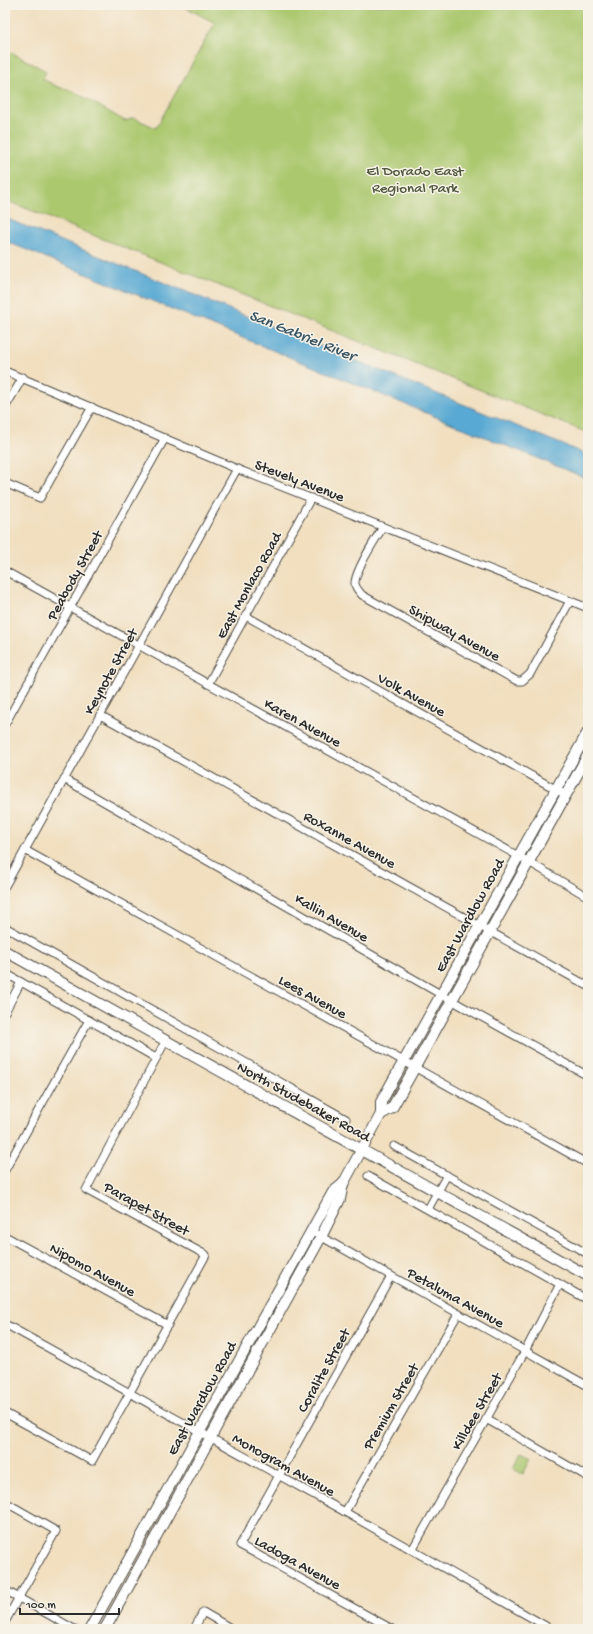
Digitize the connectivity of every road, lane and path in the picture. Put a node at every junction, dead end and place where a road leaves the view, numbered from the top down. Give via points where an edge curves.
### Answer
1 (5, 371) edge
2 (23, 377) junction
3 (92, 407) junction
4 (5, 408) edge
5 (165, 438) junction
6 (237, 469) junction
7 (5, 483) edge
8 (311, 498) junction
9 (383, 526) junction
10 (5, 571) edge
11 (570, 601) junction
12 (71, 607) junction
13 (588, 608) edge
14 (246, 616) junction
15 (139, 646) junction
16 (208, 684) junction
17 (100, 715) junction
18 (5, 724) edge
19 (588, 732) edge
20 (588, 755) edge
21 (64, 780) junction
22 (556, 790) junction
23 (566, 795) junction
24 (25, 850) junction
25 (519, 857) junction
26 (528, 862) junction
27 (5, 886) edge
28 (588, 897) edge
29 (480, 926) junction
30 (5, 927) edge
31 (490, 932) junction
32 (5, 951) edge
33 (5, 973) edge
34 (21, 982) junction
35 (588, 986) edge
36 (442, 995) junction
37 (452, 1000) junction
38 (5, 1012) edge
39 (89, 1020) junction
40 (166, 1040) junction
41 (156, 1058) junction
42 (405, 1062) junction
43 (415, 1067) junction
44 (588, 1076) edge
45 (381, 1114) junction
46 (346, 1119) dead end
47 (394, 1146) dead end
48 (361, 1150) junction
49 (588, 1164) edge
50 (5, 1170) edge
51 (447, 1175) junction
52 (368, 1176) dead end
53 (343, 1184) junction
54 (437, 1193) junction
55 (428, 1209) junction
56 (311, 1231) junction
57 (5, 1236) edge
58 (321, 1237) junction
59 (588, 1254) edge
60 (391, 1276) junction
61 (588, 1276) edge
62 (560, 1284) junction
63 (588, 1300) edge
64 (458, 1314) junction
65 (5, 1324) edge
66 (168, 1325) junction
67 (525, 1351) junction
68 (588, 1386) edge
69 (131, 1393) junction
70 (5, 1413) edge
71 (486, 1419) junction
72 (199, 1432) junction
73 (210, 1438) junction
74 (278, 1476) junction
75 (588, 1477) edge
76 (5, 1502) edge
77 (345, 1512) junction
78 (412, 1550) junction
79 (5, 1590) edge
80 (19, 1598) junction
81 (5, 1622) edge
82 (74, 1629) edge
83 (90, 1629) edge
84 (105, 1629) edge
85 (194, 1629) edge
86 (232, 1629) edge
87 (392, 1629) edge
88 (551, 1629) edge

1 - 2 street, Stevely Avenue
2 - 3 street, Stevely Avenue
2 - 4 street
3 - 5 street, Stevely Avenue
3 - 7 street via 40,498
5 - 6 street, Stevely Avenue
5 - 12 street, Peabody Street
6 - 8 street, Stevely Avenue
6 - 15 street, Keynote Street
8 - 9 street, Stevely Avenue
8 - 14 street, East Monlaco Road
9 - 11 street, Stevely Avenue
9 - 11 street, Shipway Avenue via 358,571 355,585 362,595 517,681 522,681 530,674
10 - 12 street, Karen Avenue
11 - 13 street, Stevely Avenue
12 - 15 street, Karen Avenue
12 - 18 street, Peabody Street
14 - 16 street, East Monlaco Road
14 - 22 street, Volk Avenue
15 - 16 street, Karen Avenue
15 - 17 street, Keynote Street
16 - 25 street, Karen Avenue
17 - 21 street, Keynote Street
17 - 29 street, Roxanne Avenue
19 - 22 main road, East Wardlow Road
20 - 23 main road, East Wardlow Road
21 - 24 street, Keynote Street
21 - 36 street, Kallin Avenue
22 - 23 street, Volk Avenue
22 - 25 main road, East Wardlow Road
23 - 26 main road, East Wardlow Road
24 - 27 street, Keynote Street
24 - 42 street, Lees Avenue
25 - 26 street, Karen Avenue
25 - 29 main road, East Wardlow Road
26 - 28 street, Karen Avenue
26 - 31 main road, East Wardlow Road
29 - 31 street, Roxanne Avenue
29 - 36 main road, East Wardlow Road
30 - 46 street, North Studebaker Road
31 - 35 street, Roxanne Avenue
31 - 37 main road, East Wardlow Road
32 - 40 main road, North Studebaker Road
33 - 34 street
34 - 38 street
34 - 39 street
36 - 37 street, Kallin Avenue
36 - 42 main road, East Wardlow Road
37 - 43 main road, East Wardlow Road
37 - 44 street, Kallin Avenue
39 - 41 street
39 - 50 street
40 - 41 street, Parapet Street
40 - 48 main road, North Studebaker Road
41 - 66 street, Parapet Street via 86,1190 206,1255
42 - 43 street, Lees Avenue
42 - 45 main road, East Wardlow Road via 382,1102
43 - 45 main road, East Wardlow Road via 392,1108
43 - 49 street, Lees Avenue
45 - 48 main road, East Wardlow Road
47 - 51 street
48 - 53 main road, East Wardlow Road
48 - 54 main road, North Studebaker Road
51 - 54 street
51 - 59 street
52 - 55 street
53 - 56 main road, East Wardlow Road via 332,1192
53 - 58 main road, East Wardlow Road via 340,1199
54 - 55 street
54 - 61 main road, North Studebaker Road
55 - 62 street
56 - 58 street, Petaluma Avenue
56 - 72 main road, East Wardlow Road
57 - 66 street, Nipomo Avenue
58 - 60 street, Petaluma Avenue
58 - 73 main road, East Wardlow Road
60 - 64 street, Petaluma Avenue
60 - 74 street, Coralite Street
62 - 63 street
62 - 67 street, Killdee Street
64 - 67 street, Petaluma Avenue
64 - 77 street, Premium Street
65 - 69 street, Monogram Avenue
66 - 69 street, Parapet Street
67 - 68 street, Petaluma Avenue
67 - 71 street, Killdee Street
69 - 70 street via 92,1461
69 - 72 street, Monogram Avenue
71 - 75 street
71 - 78 street, Killdee Street
72 - 73 street, Monogram Avenue
72 - 83 main road, East Wardlow Road
73 - 74 street, Monogram Avenue
73 - 84 main road, East Wardlow Road
74 - 77 street, Monogram Avenue
74 - 87 street, Ladoga Avenue via 240,1545
76 - 80 street via 56,1531
77 - 78 street, Monogram Avenue
78 - 88 street, Monogram Avenue
79 - 80 street
80 - 81 street
80 - 82 street
85 - 86 street via 203,1612

